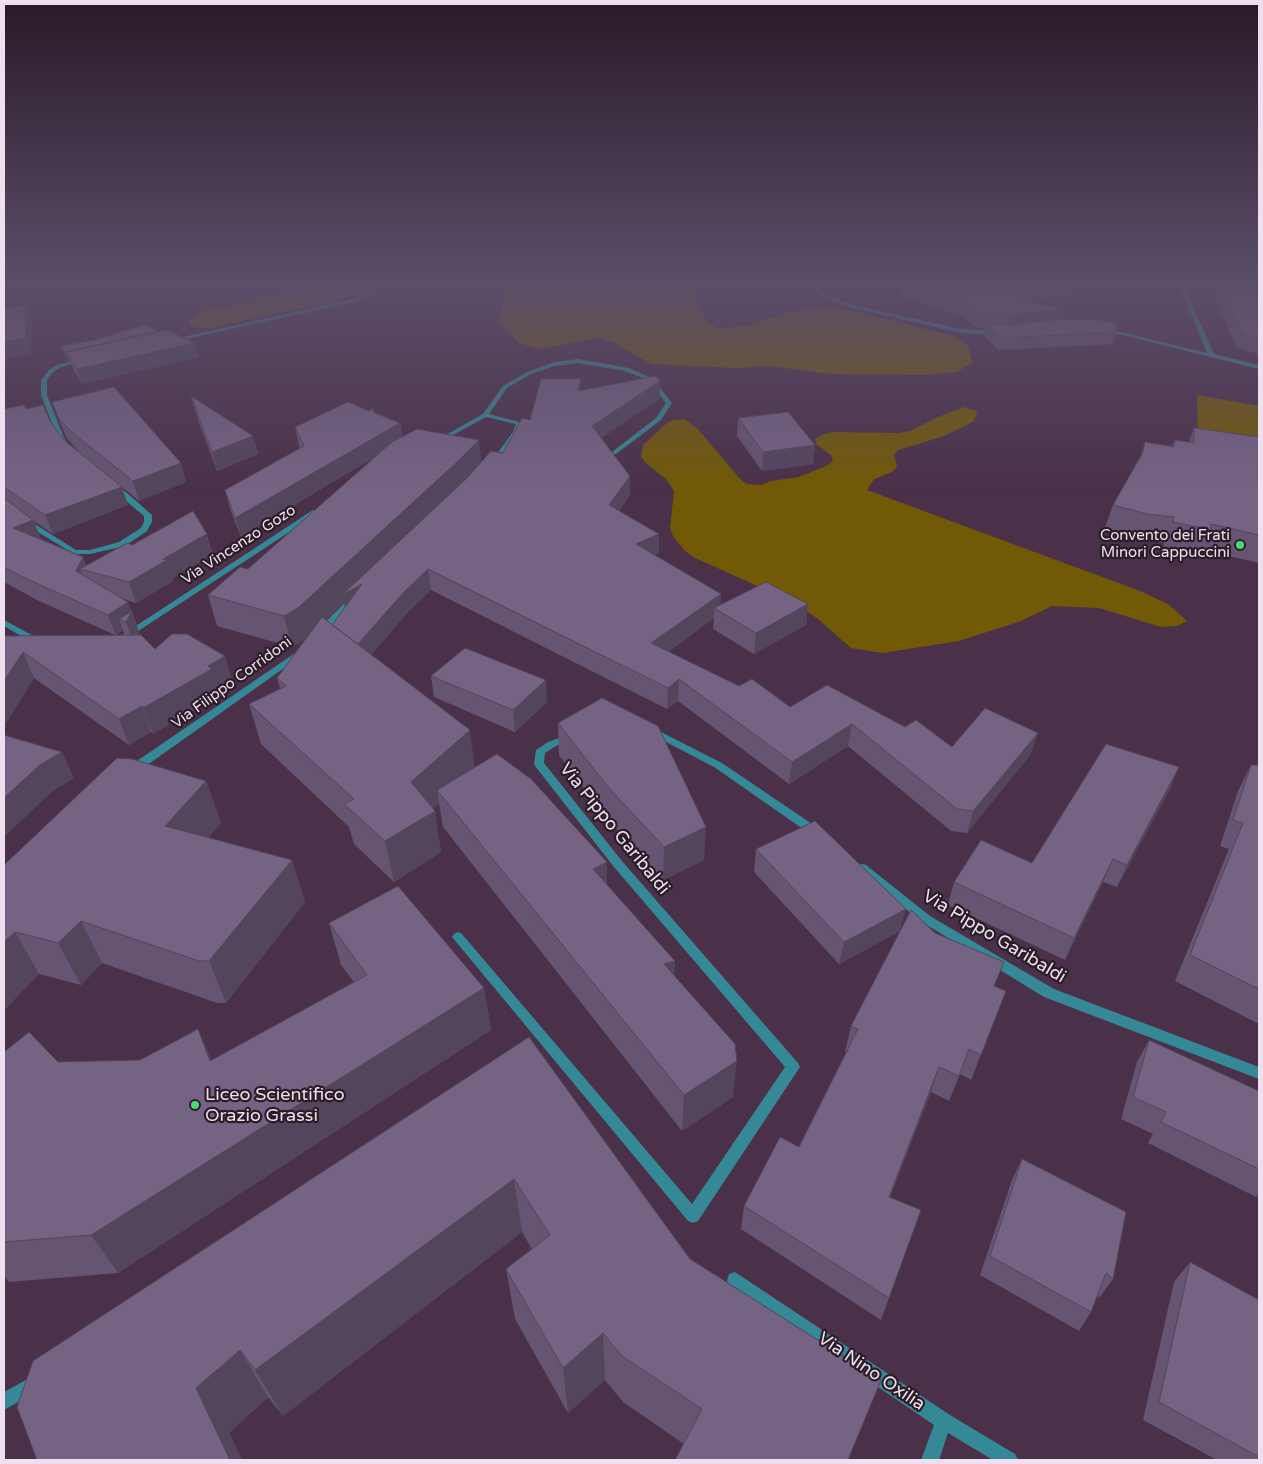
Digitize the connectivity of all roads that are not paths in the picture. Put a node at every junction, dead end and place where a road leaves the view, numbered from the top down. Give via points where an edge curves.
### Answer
1 (1208, 353) edge
2 (1211, 354) joint
3 (88, 359) edge
4 (1259, 366) edge
5 (484, 415) junction
6 (432, 444) edge
7 (70, 450) edge
8 (614, 453) edge
9 (490, 467) edge
10 (112, 485) edge
11 (325, 507) edge
12 (19, 518) edge
13 (356, 597) edge
14 (4, 623) edge
15 (316, 637) edge
16 (115, 642) edge
17 (45, 644) edge
18 (302, 650) edge
19 (643, 729) edge
20 (583, 732) edge
21 (127, 774) edge
22 (826, 840) edge
23 (849, 858) edge
24 (458, 937) dead end
25 (1259, 1073) edge
26 (735, 1280) dead end
27 (46, 1376) edge
28 (4, 1402) edge
29 (944, 1421) junction
30 (930, 1460) edge
31 (1009, 1460) edge

1 - 2 street
2 - 4 street
3 - 7 street via 59,366 44,380 44,395 61,438
5 - 6 street
5 - 8 street via 505,387 554,364 578,361 627,369 650,379 669,403 659,419
5 - 9 street via 520,423
10 - 12 street via 148,515 144,530 122,544 90,552 74,552
11 - 16 street, Via Vincenzo Gozo
13 - 15 street
14 - 17 street
18 - 21 street, Via Filippo Corridoni
19 - 22 street via 718,765
20 - 24 street, Via Pippo Garibaldi via 540,752 539,764 618,864 793,1067 693,1216 551,1056
23 - 25 street, Via Pippo Garibaldi via 926,919 1049,993
26 - 29 street, Via Nino Oxilia
27 - 28 street
29 - 30 street
29 - 31 street, Via Nino Oxilia

